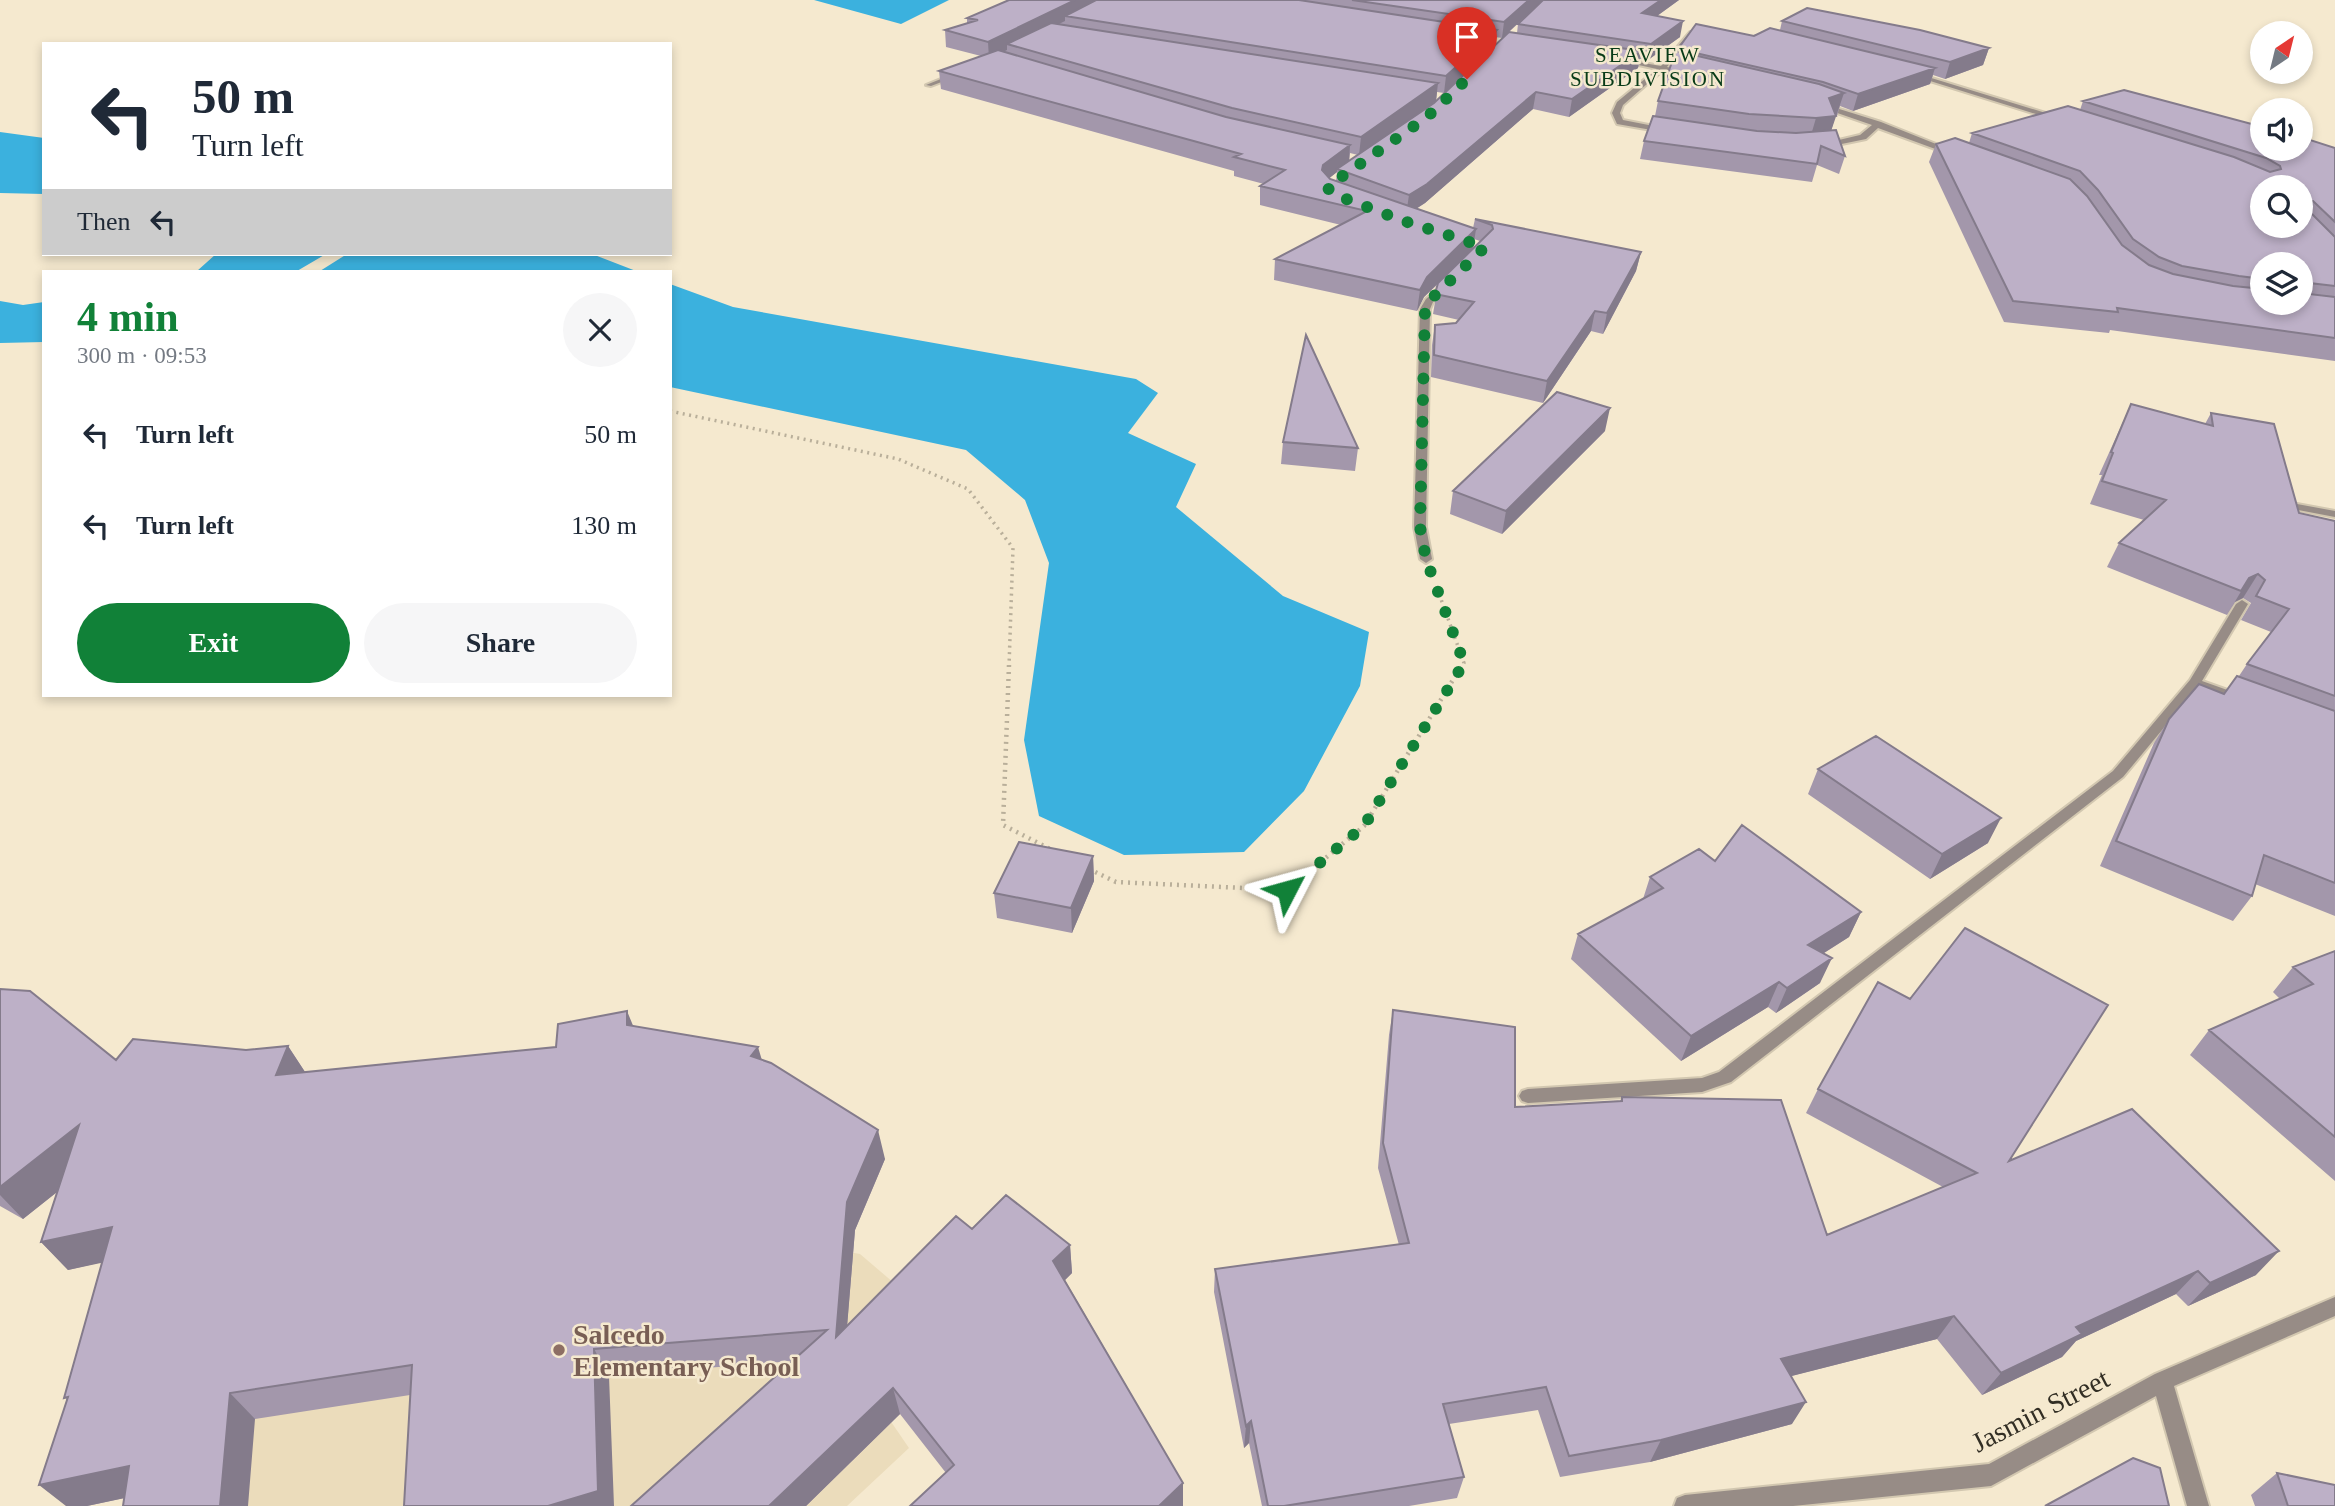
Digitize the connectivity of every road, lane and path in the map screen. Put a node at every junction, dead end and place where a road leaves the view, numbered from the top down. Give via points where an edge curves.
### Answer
1 (1696, 30) edge
2 (1612, 58) edge
3 (1663, 67) junction
4 (968, 70) edge
5 (1898, 70) edge
6 (1701, 76) edge
7 (929, 85) dead end
8 (1815, 103) edge
9 (2062, 120) edge
10 (1878, 124) junction
11 (1680, 133) edge
12 (1816, 146) edge
13 (1966, 157) edge
14 (1456, 275) edge
15 (672, 411) edge
16 (2297, 507) edge
17 (2335, 514) edge
18 (1426, 559) joint
19 (2242, 604) edge
20 (2194, 682) junction
21 (2258, 706) edge
22 (1053, 850) edge
23 (1078, 863) edge
24 (1528, 1096) dead end
25 (2335, 1306) edge
26 (2162, 1381) junction
27 (1685, 1506) edge
28 (2198, 1506) edge

1 - 3 street
2 - 3 street
3 - 6 street
3 - 11 street via 1620,104 1616,113 1620,122
4 - 7 street
5 - 9 street
8 - 10 street
10 - 12 street via 1863,137
10 - 13 street
14 - 18 street via 1425,309 1420,527
15 - 22 path via 898,459 968,489 1013,548 1003,825
16 - 17 street
18 - 23 path via 1464,663 1364,826 1287,890 1115,882
19 - 20 street
20 - 21 street
20 - 24 street via 2118,774 1725,1077 1702,1085
25 - 26 street, Jasmin Street
26 - 27 street, Jasmin Street via 1991,1475
26 - 28 street

